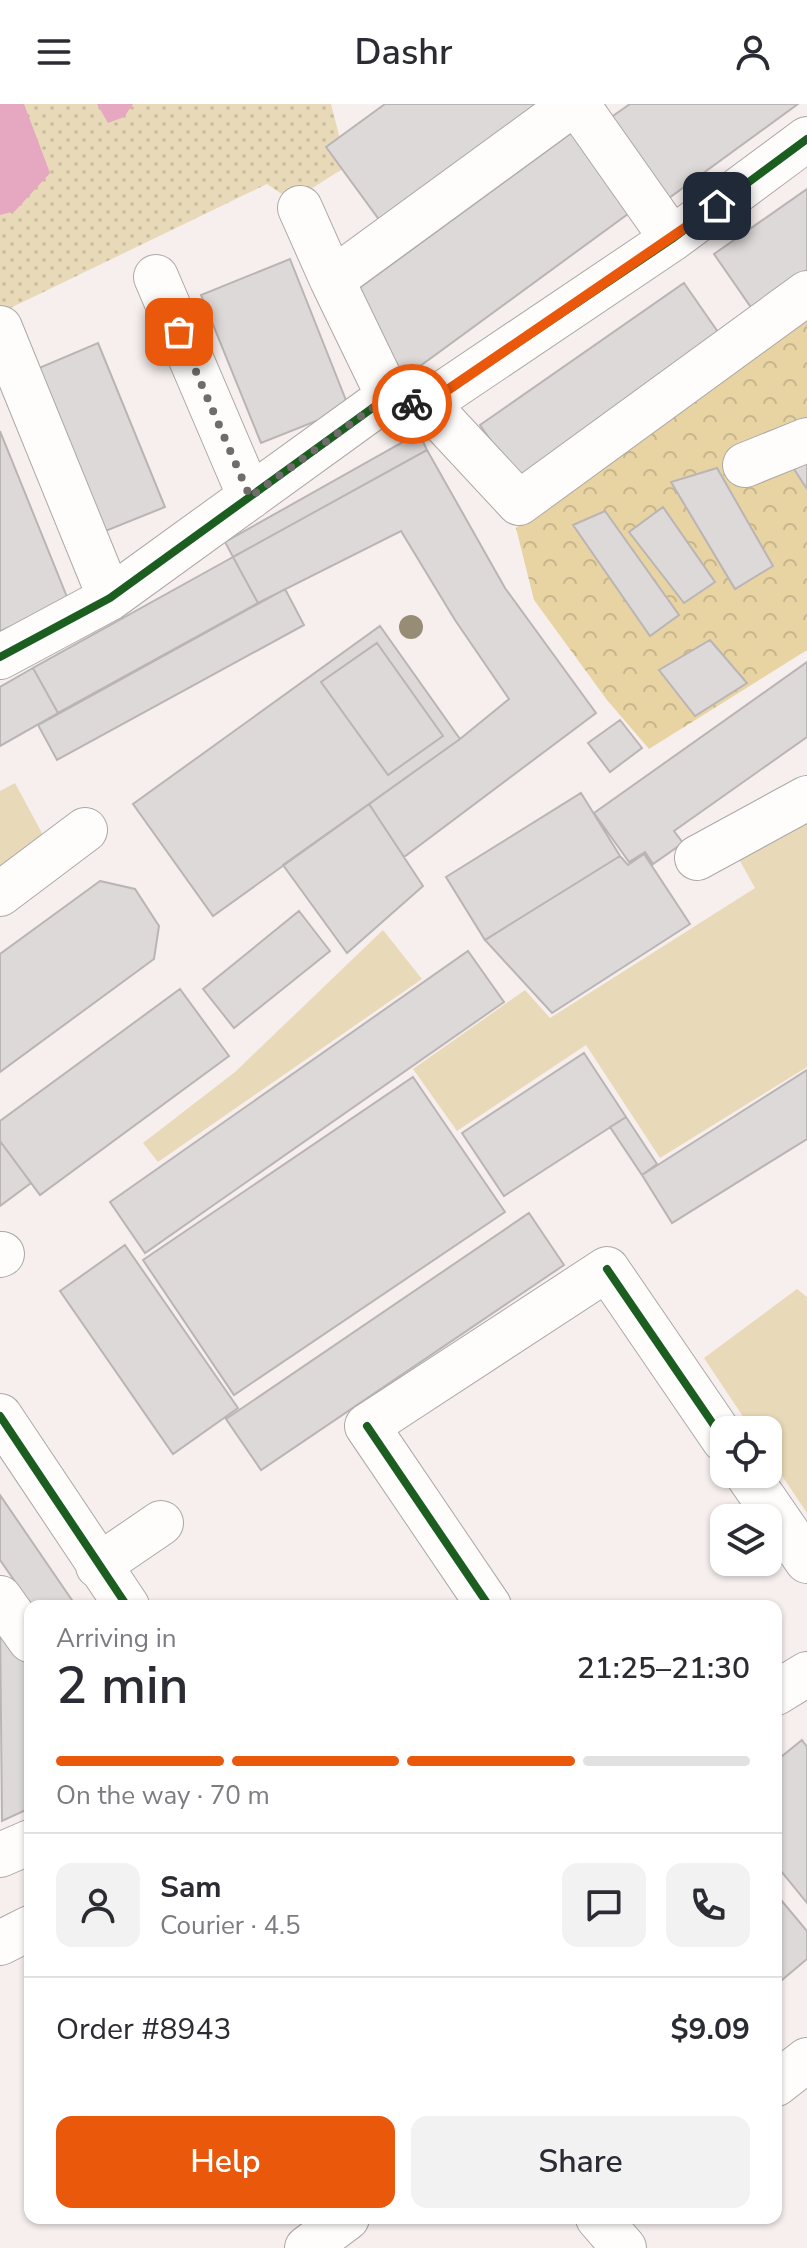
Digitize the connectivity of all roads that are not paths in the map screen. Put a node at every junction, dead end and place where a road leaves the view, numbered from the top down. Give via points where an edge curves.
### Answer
1 (575, 104) edge
2 (807, 139) edge
3 (300, 208) dead end
4 (672, 239) junction
5 (156, 277) dead end
6 (332, 280) junction
7 (807, 293) edge
8 (0, 328) edge
9 (410, 404) junction
10 (807, 440) edge
11 (745, 465) dead end
12 (250, 497) junction
13 (110, 598) junction
14 (0, 657) edge
15 (807, 798) edge
16 (85, 830) dead end
17 (697, 858) dead end
18 (0, 894) edge
19 (0, 1416) edge
20 (710, 1420) edge
21 (757, 1488) edge
22 (161, 1523) dead end
23 (807, 1561) edge
24 (98, 1566) junction
25 (0, 1598) edge
26 (123, 1600) edge
27 (485, 1600) edge
28 (24, 1632) edge
29 (807, 1674) edge
30 (782, 1689) edge
31 (24, 1845) edge
32 (0, 1855) edge
33 (24, 1931) edge
34 (0, 1943) edge
35 (807, 2060) edge
36 (782, 2079) edge
37 (339, 2224) edge
38 (604, 2224) edge
39 (307, 2248) edge
40 (624, 2248) edge

1 - 4 street
1 - 6 street
2 - 4 street
3 - 6 street
4 - 9 street
5 - 12 street
6 - 9 street
7 - 9 street via 519,503
8 - 13 street
9 - 12 street via 378,404
10 - 11 street
12 - 13 street
13 - 14 street
15 - 17 street
16 - 18 street
19 - 24 street
20 - 27 street via 607,1269 367,1426
21 - 23 street
22 - 24 street
24 - 26 street
25 - 28 street
29 - 30 street
31 - 32 street
33 - 34 street
35 - 36 street
37 - 39 street
38 - 40 street

